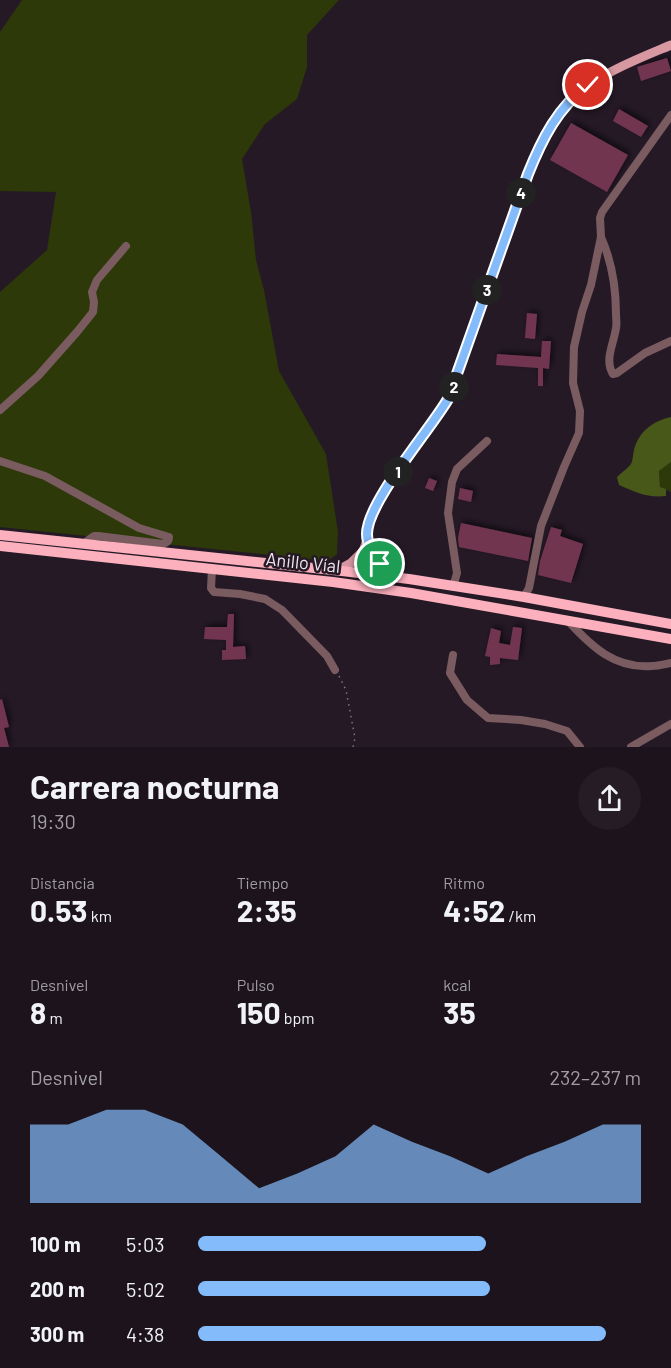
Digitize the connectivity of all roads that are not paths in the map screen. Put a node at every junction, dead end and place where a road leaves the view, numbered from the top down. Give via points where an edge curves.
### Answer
1 (671, 45) edge
2 (671, 115) edge
3 (601, 237) junction
4 (126, 246) dead end
5 (671, 341) edge
6 (0, 410) edge
7 (487, 441) dead end
8 (0, 461) edge
9 (367, 534) junction
10 (0, 536) edge
11 (83, 544) junction
12 (0, 546) edge
13 (212, 569) junction
14 (332, 570) junction
15 (409, 579) junction
16 (453, 587) junction
17 (524, 597) junction
18 (567, 620) junction
19 (671, 624) edge
20 (671, 639) edge
21 (453, 656) dead end
22 (671, 663) edge
23 (335, 670) road end
24 (671, 724) edge
25 (580, 747) edge
26 (631, 747) edge

1 - 9 main road via 588,85 552,124 528,174 448,399 382,496
2 - 3 lane via 602,212
3 - 5 lane via 609,254 616,297 617,328 609,362 611,372 617,373
3 - 17 lane via 574,347 573,383 580,411 579,433 541,526
4 - 6 lane via 97,280 92,292 93,312 38,376
7 - 16 lane via 457,468 452,482 448,513 457,573
8 - 11 lane via 45,476 139,528 169,537 163,544 98,536
9 - 14 main road via 358,557
9 - 15 main road via 380,564
10 - 11 highway, Anillo Víal
11 - 14 highway, Anillo Víal
12 - 13 highway, Anillo Víal
13 - 18 highway, Anillo Víal via 411,593
13 - 23 lane via 214,592 265,599 282,610 327,656
14 - 15 highway, Anillo Víal
15 - 16 highway, Anillo Víal
16 - 17 highway, Anillo Víal
17 - 19 highway, Anillo Víal
18 - 20 highway, Anillo Víal
18 - 22 lane via 600,653 639,666
21 - 25 lane via 450,673 467,700 488,718 545,724 567,731
24 - 26 lane

